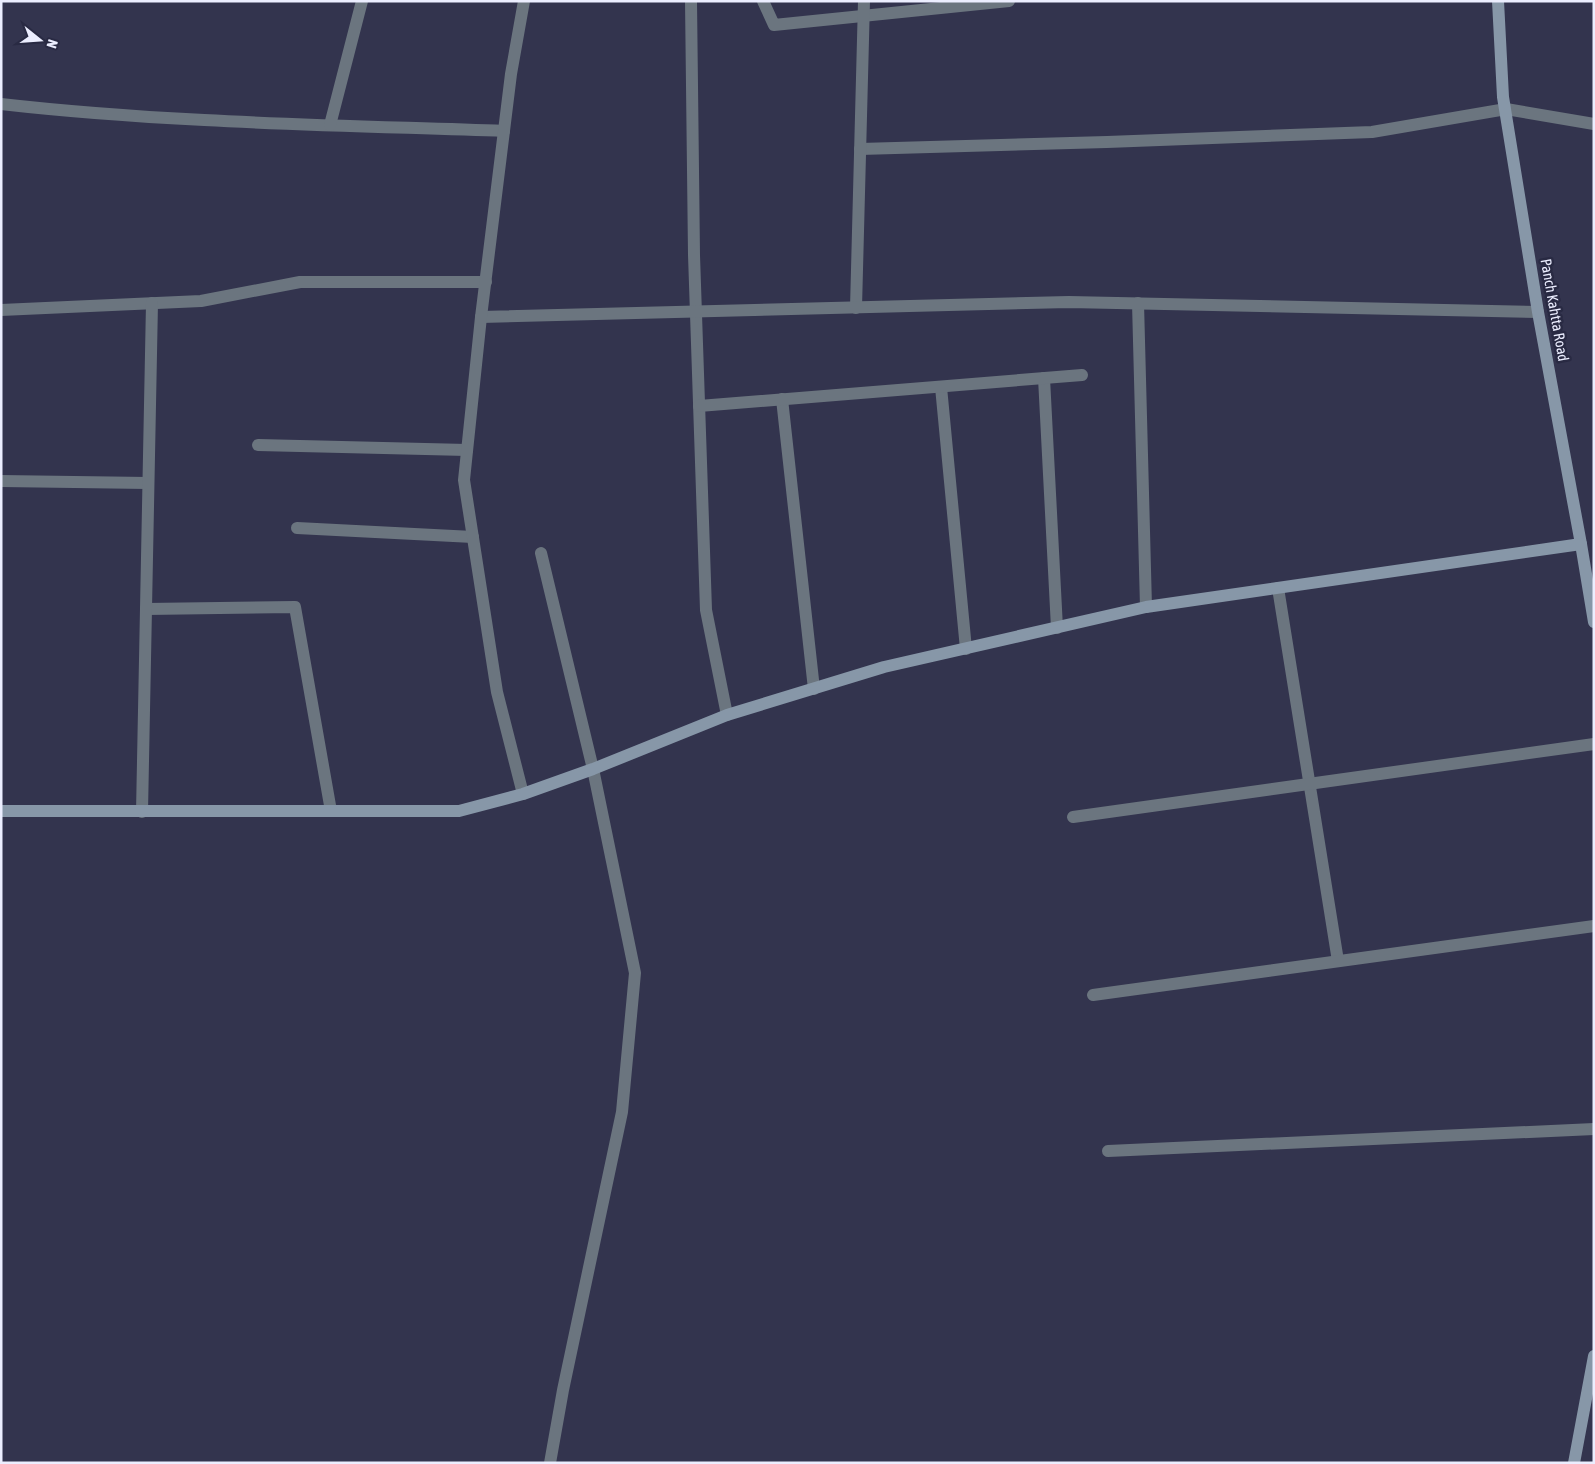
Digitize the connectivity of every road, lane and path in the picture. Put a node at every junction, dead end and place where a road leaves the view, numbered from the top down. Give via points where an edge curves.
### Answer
1 (362, 1) edge
2 (524, 1) edge
3 (691, 1) edge
4 (763, 1) edge
5 (864, 1) edge
6 (1010, 1) edge
7 (1498, 1) edge
8 (986, 2) edge
9 (864, 16) junction
10 (1, 104) edge
11 (1506, 109) junction
12 (1594, 124) edge
13 (330, 125) junction
14 (504, 131) junction
15 (860, 149) junction
16 (486, 282) junction
17 (152, 303) junction
18 (1138, 303) junction
19 (856, 308) junction
20 (1, 310) edge
21 (696, 312) junction
22 (1538, 312) junction
23 (481, 317) junction
24 (1082, 375) dead end
25 (1044, 378) junction
26 (941, 387) junction
27 (782, 399) junction
28 (699, 406) junction
29 (258, 445) dead end
30 (467, 450) junction
31 (1, 481) edge
32 (148, 483) junction
33 (297, 528) dead end
34 (473, 538) junction
35 (1581, 544) junction
36 (541, 553) dead end
37 (1278, 588) junction
38 (1146, 606) junction
39 (146, 609) junction
40 (1594, 622) edge
41 (1057, 628) junction
42 (966, 649) junction
43 (814, 689) junction
44 (727, 715) junction
45 (1594, 744) edge
46 (593, 769) junction
47 (1310, 784) junction
48 (523, 794) junction
49 (1, 811) edge
50 (142, 812) junction
51 (331, 812) junction
52 (1073, 817) dead end
53 (1594, 926) edge
54 (1338, 961) junction
55 (1093, 995) dead end
56 (1594, 1130) edge
57 (1108, 1151) dead end
58 (1594, 1356) edge
59 (550, 1463) edge
60 (1574, 1463) edge

1 - 13 street
2 - 14 street via 510,74
3 - 21 street
4 - 9 street via 774,25
5 - 9 street
6 - 8 street
7 - 11 main road, Panch Kahtta Road
8 - 9 street
9 - 15 street
10 - 13 street via 77,113
11 - 12 street
11 - 15 street via 1372,132
11 - 22 main road, Panch Kahtta Road
13 - 14 street
14 - 16 street
15 - 19 street
16 - 17 street via 300,282 201,301
16 - 23 street
17 - 20 street
17 - 32 street
18 - 19 street
18 - 22 street
18 - 38 street
19 - 21 street
21 - 23 street
21 - 28 street
22 - 35 main road, Panch Kahtta Road
23 - 30 street
24 - 25 street
25 - 26 street
25 - 41 street
26 - 27 street
26 - 42 street
27 - 28 street
27 - 43 street
28 - 44 street via 706,610
29 - 30 street
30 - 34 street via 464,480
31 - 32 street
32 - 39 street
33 - 34 street
34 - 48 street via 497,692
35 - 37 main road
35 - 40 main road, Panch Kahtta Road
36 - 46 street
37 - 38 main road
37 - 47 street
38 - 41 main road
39 - 50 street
39 - 51 street via 295,608
41 - 42 main road
42 - 43 main road via 884,667
43 - 44 main road
44 - 46 main road
45 - 47 street
46 - 48 main road
46 - 59 street via 636,973 622,1112
47 - 52 street
47 - 54 street
48 - 51 main road via 459,811
49 - 50 main road
50 - 51 main road
53 - 54 street
54 - 55 street
56 - 57 street
58 - 60 main road

